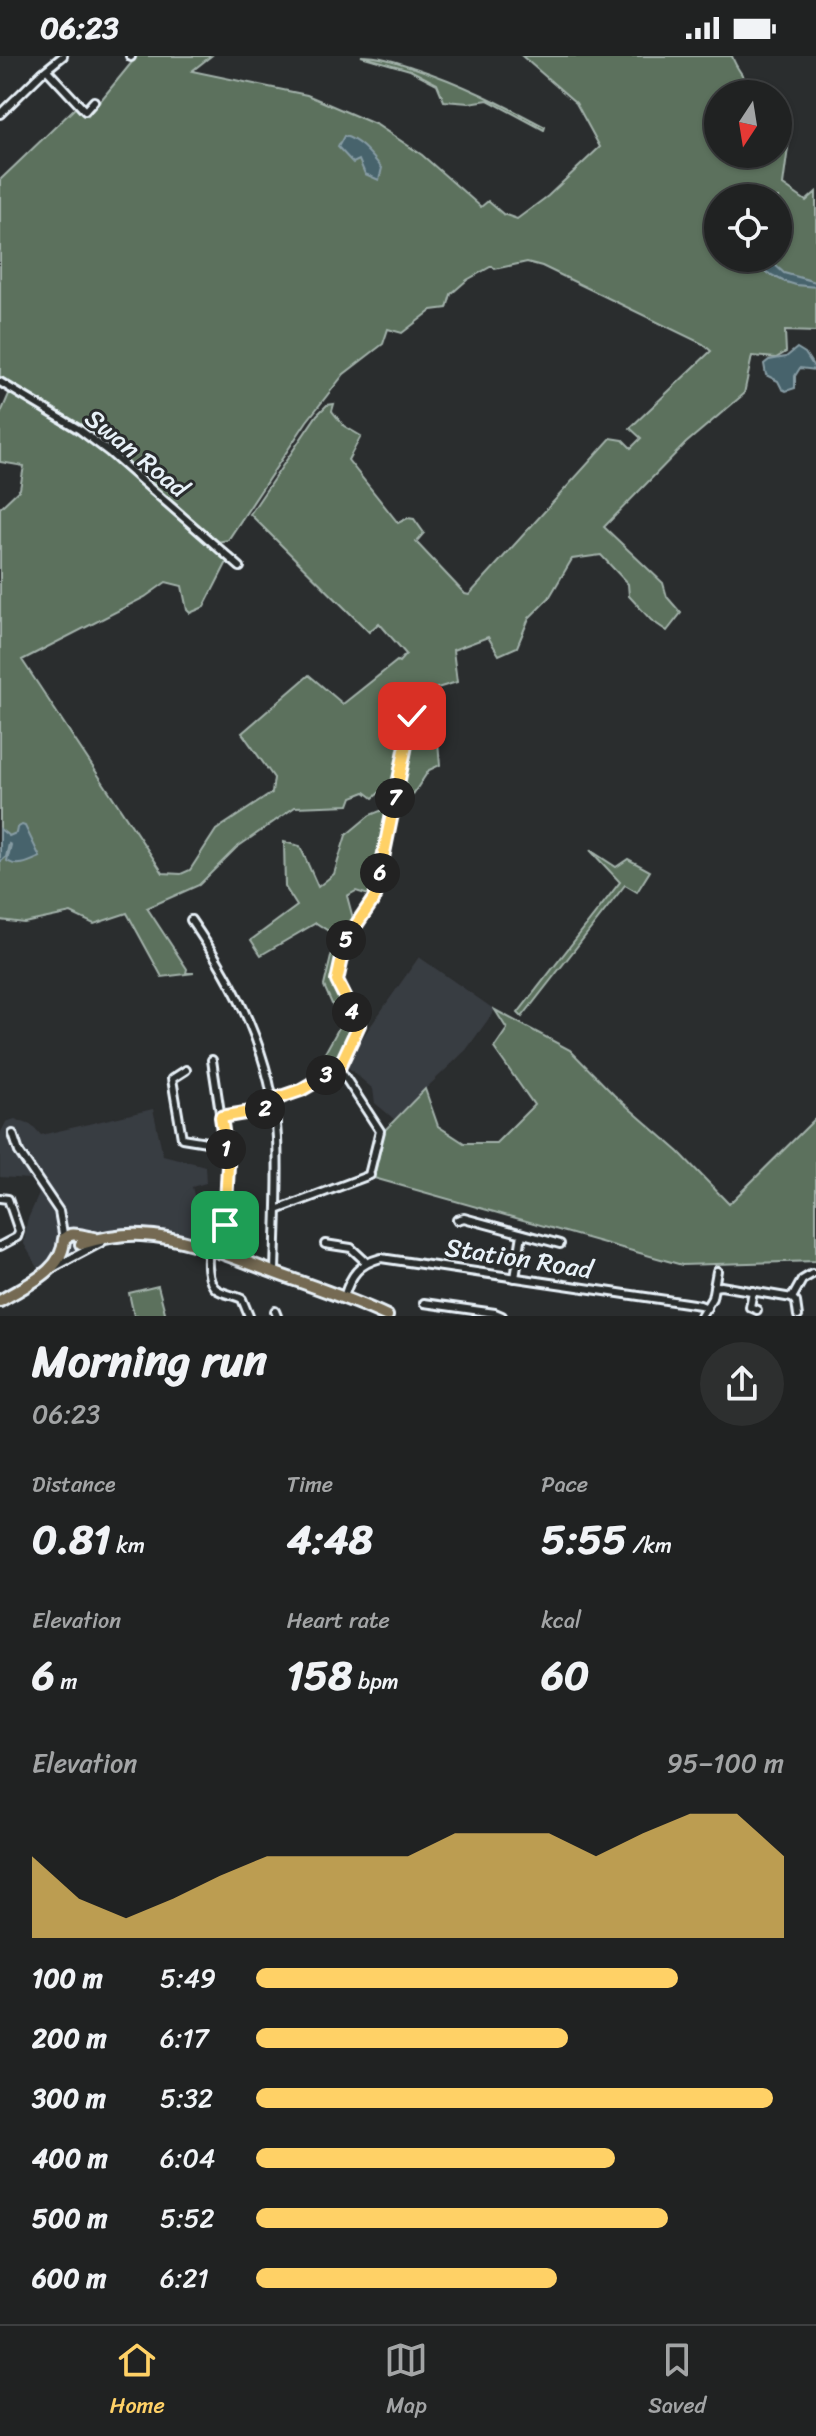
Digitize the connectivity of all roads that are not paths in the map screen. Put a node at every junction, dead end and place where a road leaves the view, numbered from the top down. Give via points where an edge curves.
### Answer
1 (63, 56) edge
2 (47, 70) junction
3 (94, 101) dead end
4 (0, 114) edge
5 (0, 382) edge
6 (240, 567) dead end
7 (412, 716) dead end
8 (191, 920) dead end
9 (212, 1060) dead end
10 (339, 1068) junction
11 (186, 1070) dead end
12 (273, 1104) junction
13 (221, 1117) junction
14 (13, 1134) dead end
15 (225, 1145) junction
16 (0, 1198) edge
17 (277, 1210) junction
18 (455, 1220) dead end
19 (225, 1225) dead end
20 (522, 1234) junction
21 (104, 1238) junction
22 (72, 1242) junction
23 (560, 1244) dead end
24 (0, 1246) edge
25 (329, 1247) dead end
26 (209, 1250) junction
27 (366, 1262) junction
28 (56, 1264) junction
29 (717, 1271) dead end
30 (275, 1273) junction
31 (812, 1274) dead end
32 (515, 1278) junction
33 (714, 1287) junction
34 (753, 1291) junction
35 (344, 1297) junction
36 (792, 1298) junction
37 (0, 1301) edge
38 (424, 1303) dead end
39 (707, 1308) junction
40 (753, 1310) dead end
41 (249, 1316) edge
42 (387, 1316) edge
43 (502, 1316) edge
44 (701, 1316) edge
45 (795, 1316) edge

1 - 2 street
2 - 3 street via 85,111
2 - 4 street
5 - 6 street, Swan Road via 109,452
7 - 10 street via 375,897 346,940 337,981 359,1025
8 - 12 street via 239,998
9 - 13 street
10 - 12 street
10 - 17 street via 380,1131 371,1174
11 - 15 street via 172,1079 182,1138
12 - 13 street
12 - 17 street
13 - 15 street
14 - 22 street
15 - 19 street
16 - 24 street via 8,1199 19,1231
17 - 30 street
18 - 20 street
20 - 23 street
20 - 32 street
21 - 22 main road
21 - 26 main road via 145,1235
21 - 28 street
22 - 28 main road
25 - 27 street via 351,1248
26 - 30 main road
26 - 41 street via 213,1286 242,1299
27 - 32 street, Station Road via 381,1258
27 - 35 street via 354,1272
28 - 37 main road
29 - 33 street
30 - 35 main road
31 - 36 street via 801,1277
32 - 39 street, Station Road
33 - 34 street
33 - 39 street
34 - 36 street
34 - 40 street
35 - 42 main road
36 - 45 street
38 - 43 street
39 - 44 street

